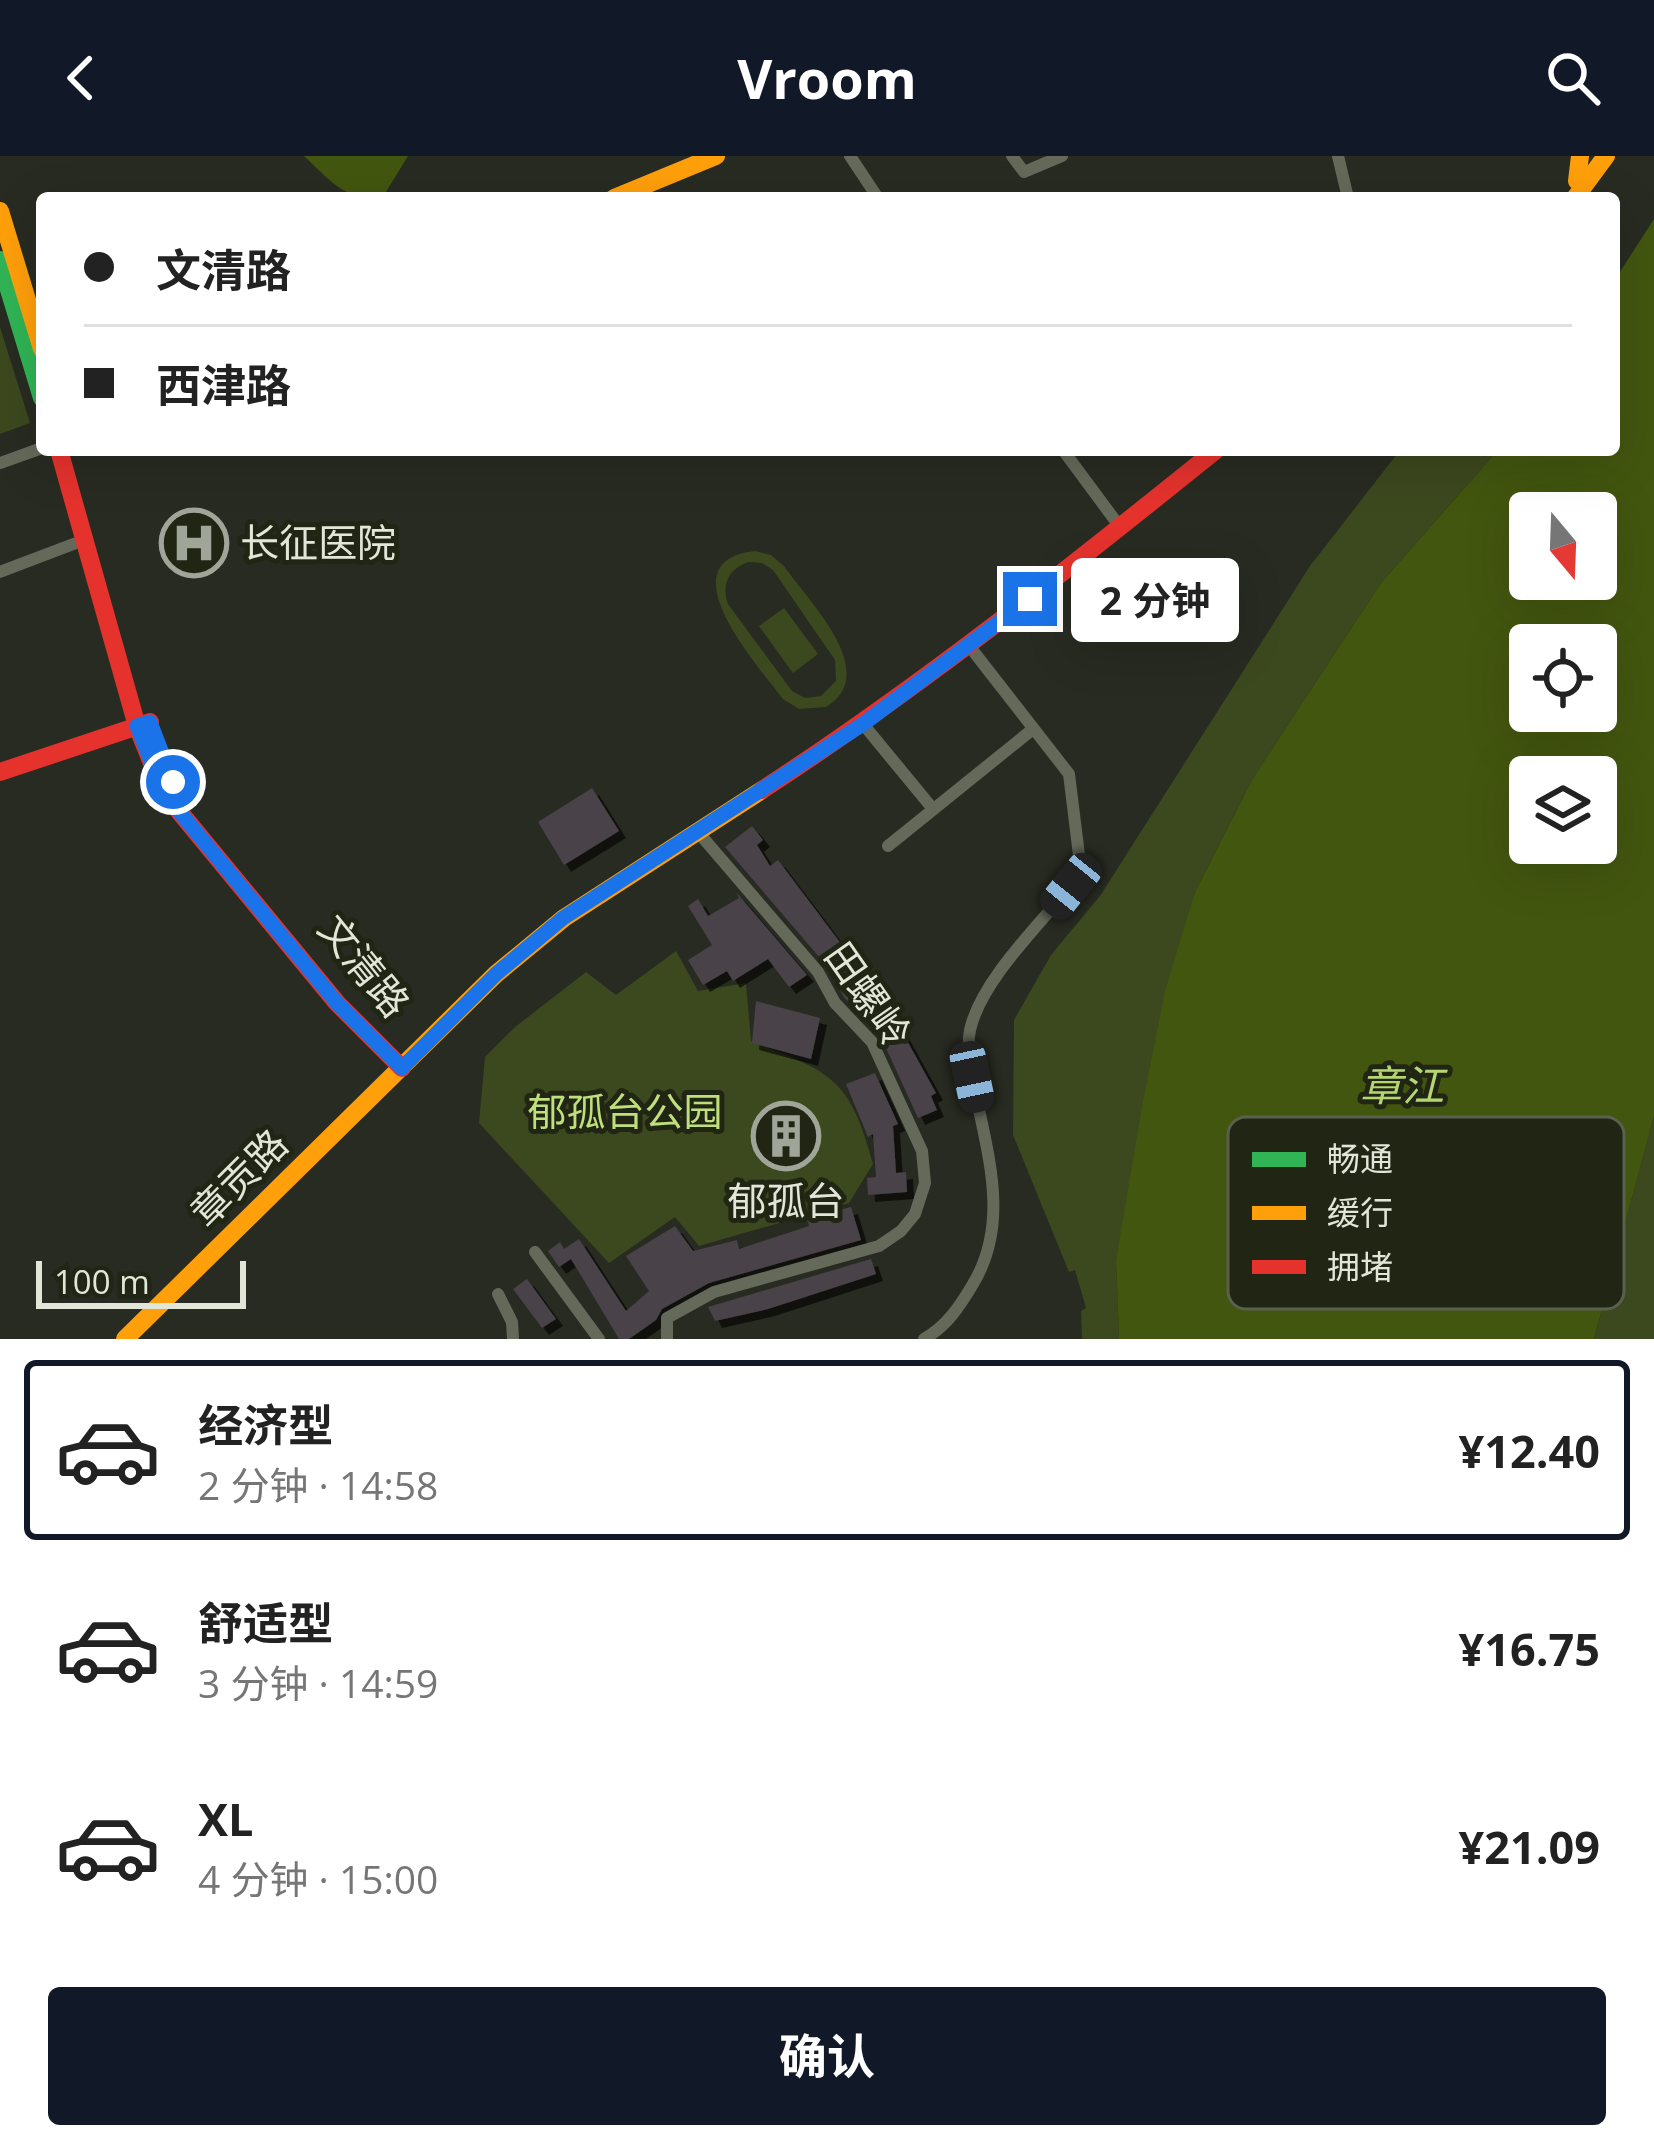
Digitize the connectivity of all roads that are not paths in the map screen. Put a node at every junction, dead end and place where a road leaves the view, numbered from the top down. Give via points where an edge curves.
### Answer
1 (716, 156) edge
2 (850, 156) edge
3 (1012, 156) edge
4 (1062, 156) edge
5 (1338, 156) edge
6 (1593, 157) edge
7 (1576, 189) edge
8 (629, 192) edge
9 (874, 192) edge
10 (1347, 192) edge
11 (0, 211) edge
12 (0, 260) edge
13 (36, 329) edge
14 (36, 364) edge
15 (36, 450) edge
16 (61, 456) edge
17 (74, 456) edge
18 (1067, 456) edge
19 (1209, 456) edge
20 (0, 463) edge
21 (1120, 527) junction
22 (84, 540) junction
23 (0, 572) edge
24 (970, 647) junction
25 (144, 724) junction
26 (863, 724) junction
27 (1033, 729) junction
28 (0, 772) edge
29 (933, 809) junction
30 (698, 832) junction
31 (888, 846) dead end
32 (402, 1068) junction
33 (536, 1252) dead end
34 (498, 1294) dead end
35 (125, 1339) edge
36 (513, 1339) edge
37 (599, 1339) edge
38 (667, 1339) edge
39 (924, 1339) edge

1 - 8 main road
2 - 9 street
3 - 4 street via 1024,172
5 - 10 street
6 - 7 main road
11 - 13 main road
12 - 14 main road
15 - 20 street
16 - 22 main road, 文清路
17 - 25 main road, 文清路
18 - 21 street
19 - 21 main road, 章贡路
21 - 24 main road, 章贡路
22 - 23 street
22 - 25 main road, 文清路
24 - 26 main road, 章贡路
24 - 27 street
25 - 28 main road
25 - 32 main road, 文清路 via 184,798
26 - 29 street
26 - 30 main road, 章贡路
27 - 29 street
27 - 39 street via 1069,774 1078,867 992,985 970,1030 994,1182 992,1239 961,1304
29 - 31 street
30 - 32 main road, 章贡路 via 563,918
30 - 38 street, 田螺岭 via 872,1042 922,1151 926,1183 915,1214 879,1246 714,1292 667,1318
32 - 35 main road, 章贡路
33 - 37 street
34 - 36 street

